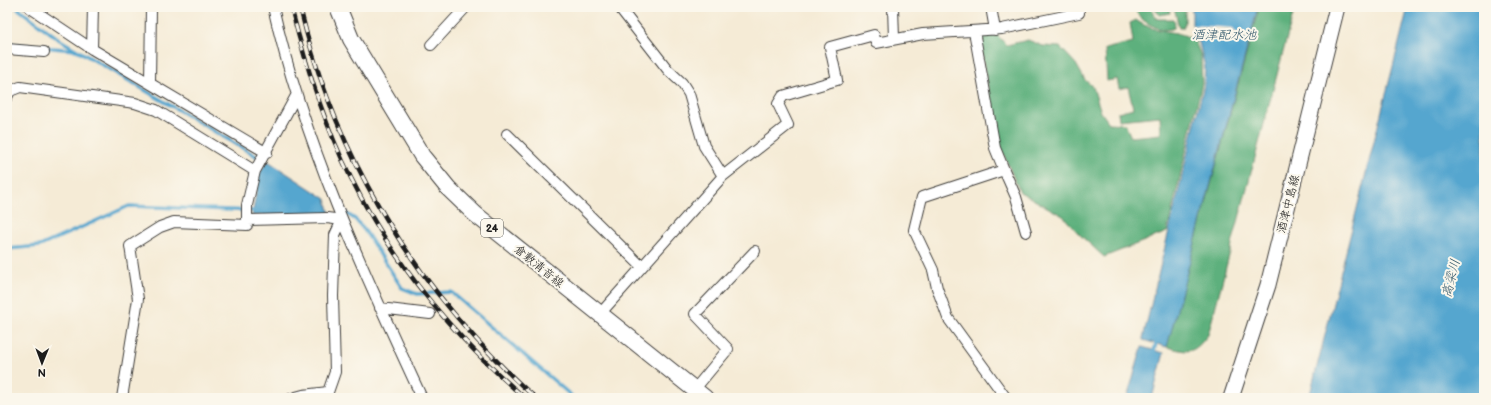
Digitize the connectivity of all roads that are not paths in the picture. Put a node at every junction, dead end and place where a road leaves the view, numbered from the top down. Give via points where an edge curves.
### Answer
1 (29, 7) edge
2 (93, 7) edge
3 (151, 7) edge
4 (273, 7) edge
5 (338, 7) edge
6 (466, 7) edge
7 (893, 7) edge
8 (991, 7) edge
9 (1078, 7) edge
10 (1337, 7) edge
11 (622, 8) edge
12 (995, 30) junction
13 (974, 31) junction
14 (894, 39) junction
15 (431, 45) dead end
16 (7, 49) edge
17 (92, 49) junction
18 (44, 52) dead end
19 (150, 83) junction
20 (296, 96) junction
21 (7, 97) edge
22 (507, 134) dead end
23 (262, 161) junction
24 (1004, 170) junction
25 (724, 176) junction
26 (247, 214) junction
27 (341, 218) junction
28 (1026, 232) dead end
29 (754, 251) dead end
30 (642, 266) junction
31 (1262, 302) junction
32 (380, 308) junction
33 (430, 314) dead end
34 (599, 315) junction
35 (700, 394) edge
36 (326, 395) edge
37 (122, 398) edge
38 (292, 398) edge
39 (422, 398) edge
40 (1006, 398) edge
41 (1231, 398) edge
42 (1242, 398) edge

1 - 17 street
2 - 17 street
3 - 19 street
4 - 20 street
5 - 34 main road, 倉敷清音線 / 24 via 351,39 422,156 448,188 475,214
6 - 15 street
7 - 14 street
8 - 12 street
9 - 12 street via 1079,13
10 - 31 main road, 酒津中島線
11 - 25 street via 689,94 704,146
12 - 13 street
13 - 14 street via 923,34
13 - 24 street via 995,148
14 - 25 street via 876,43 874,35 830,48 837,80 783,96 778,104 788,125
16 - 18 street
17 - 19 street
19 - 23 street
20 - 23 street
20 - 27 street
21 - 23 street via 10,91 20,88 134,103 156,110
22 - 30 street
23 - 26 street
24 - 28 street via 1016,197
24 - 40 street via 922,197 914,230 933,270 948,318
25 - 30 street
26 - 27 street
26 - 37 street via 247,225 174,222 160,226 130,246 138,299
27 - 32 street
27 - 36 street via 335,235 335,372
29 - 35 street via 695,314 728,349
30 - 34 street
31 - 41 main road, 酒津中島線
31 - 42 main road
32 - 33 street
32 - 39 street
34 - 35 main road, 倉敷清音線 / 24
36 - 38 street via 302,395

